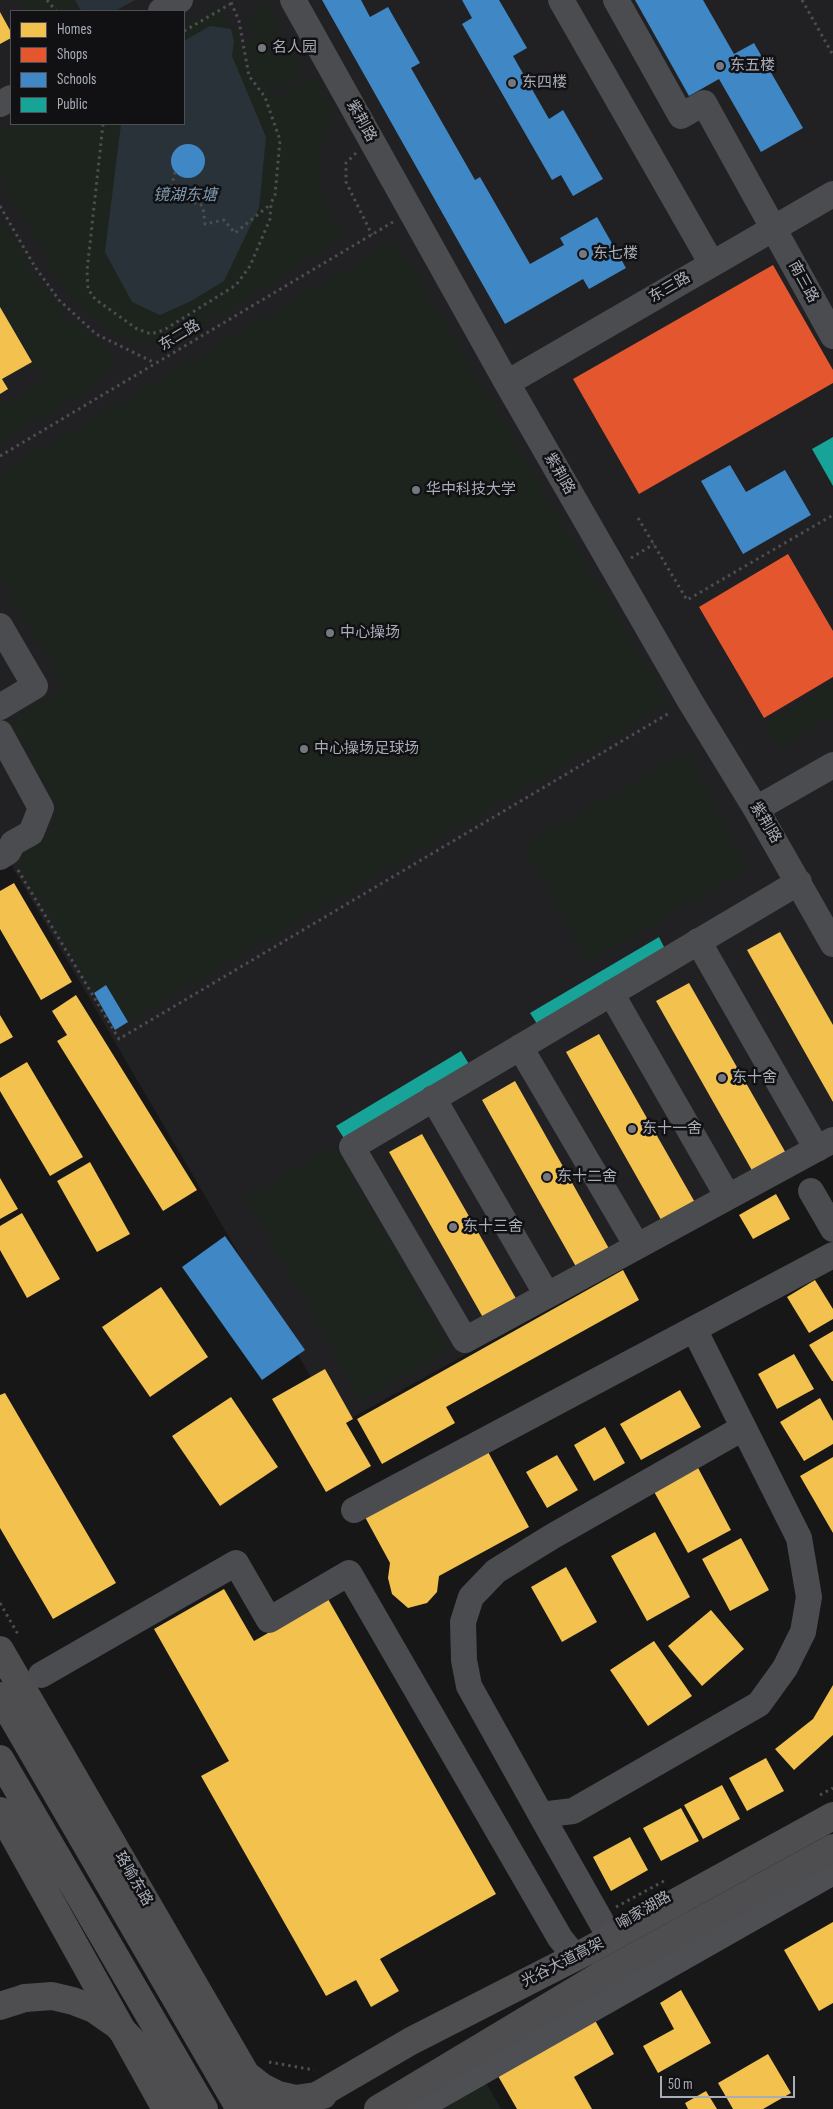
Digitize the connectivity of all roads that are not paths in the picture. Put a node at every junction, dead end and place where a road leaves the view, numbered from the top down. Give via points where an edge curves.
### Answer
1 (180, 0) edge
2 (294, 0) edge
3 (561, 0) edge
4 (616, 0) edge
5 (163, 10) edge
6 (833, 194) edge
7 (773, 228) junction
8 (712, 264) junction
9 (833, 336) edge
10 (507, 383) junction
11 (0, 626) edge
12 (2, 700) edge
13 (0, 732) edge
14 (833, 765) edge
15 (756, 809) junction
16 (4, 854) edge
17 (799, 882) junction
18 (698, 941) junction
19 (833, 944) edge
20 (611, 993) junction
21 (520, 1047) junction
22 (434, 1098) junction
23 (825, 1144) edge
24 (812, 1191) dead end
25 (728, 1197) junction
26 (833, 1229) edge
27 (637, 1246) junction
28 (833, 1255) edge
29 (547, 1295) junction
30 (694, 1329) junction
31 (743, 1428) junction
32 (354, 1510) dead end
33 (12, 1646) edge
34 (41, 1675) dead end
35 (0, 1696) edge
36 (0, 1759) edge
37 (827, 1806) edge
38 (0, 1811) edge
39 (541, 1815) junction
40 (833, 1848) edge
41 (833, 1870) edge
42 (602, 1925) junction
43 (572, 1953) junction
44 (0, 2006) edge
45 (136, 2056) junction
46 (253, 2067) junction
47 (320, 2083) junction
48 (149, 2109) edge
49 (166, 2109) edge
50 (189, 2109) edge
51 (204, 2109) edge
52 (240, 2109) edge
53 (266, 2109) edge
54 (294, 2109) edge
55 (299, 2109) edge
56 (378, 2109) edge
57 (414, 2109) edge

1 - 5 street
2 - 10 street, 紫荆路
3 - 8 street
4 - 7 street, 南三路 via 681,116 704,104
6 - 7 street, 东三路
7 - 8 street, 东三路
7 - 9 street, 南三路
8 - 10 street, 东三路
10 - 15 street, 紫荆路
11 - 12 street via 35,686
13 - 16 street via 41,808 31,833 13,843
14 - 15 street
15 - 17 street, 紫荆路
17 - 18 street
17 - 19 street, 紫荆路
18 - 20 street
18 - 23 street
20 - 21 street
20 - 25 street
21 - 22 street
21 - 27 street
22 - 29 street
22 - 29 street via 352,1147 465,1340
23 - 25 street
24 - 26 street
25 - 27 street
27 - 29 street
28 - 30 street
30 - 31 street
30 - 32 street
31 - 39 street via 799,1538 809,1597 802,1632 785,1668 759,1704 573,1811
31 - 39 street via 496,1570 472,1597 463,1622 464,1660 469,1686
33 - 46 highway, 珞喻东路
34 - 43 street via 236,1563 269,1620 350,1573 560,1938
35 - 52 highway
36 - 51 highway
37 - 42 main road, 喻家湖路
37 - 54 highway, 光谷大道高架, bridge via 589,1950 411,2041
38 - 45 highway
39 - 42 street
40 - 56 highway, 光谷大道高架 via 603,1974
41 - 57 main road
42 - 43 main road, 喻家湖路
43 - 47 main road, 喻家湖路
44 - 50 highway, bridge via 25,1998 52,1996 94,2009 117,2025 139,2048
45 - 48 highway
45 - 49 highway
46 - 47 highway via 262,2087 278,2095 295,2099
46 - 53 highway, 珞喻东路
47 - 55 main road, 喻家湖路

